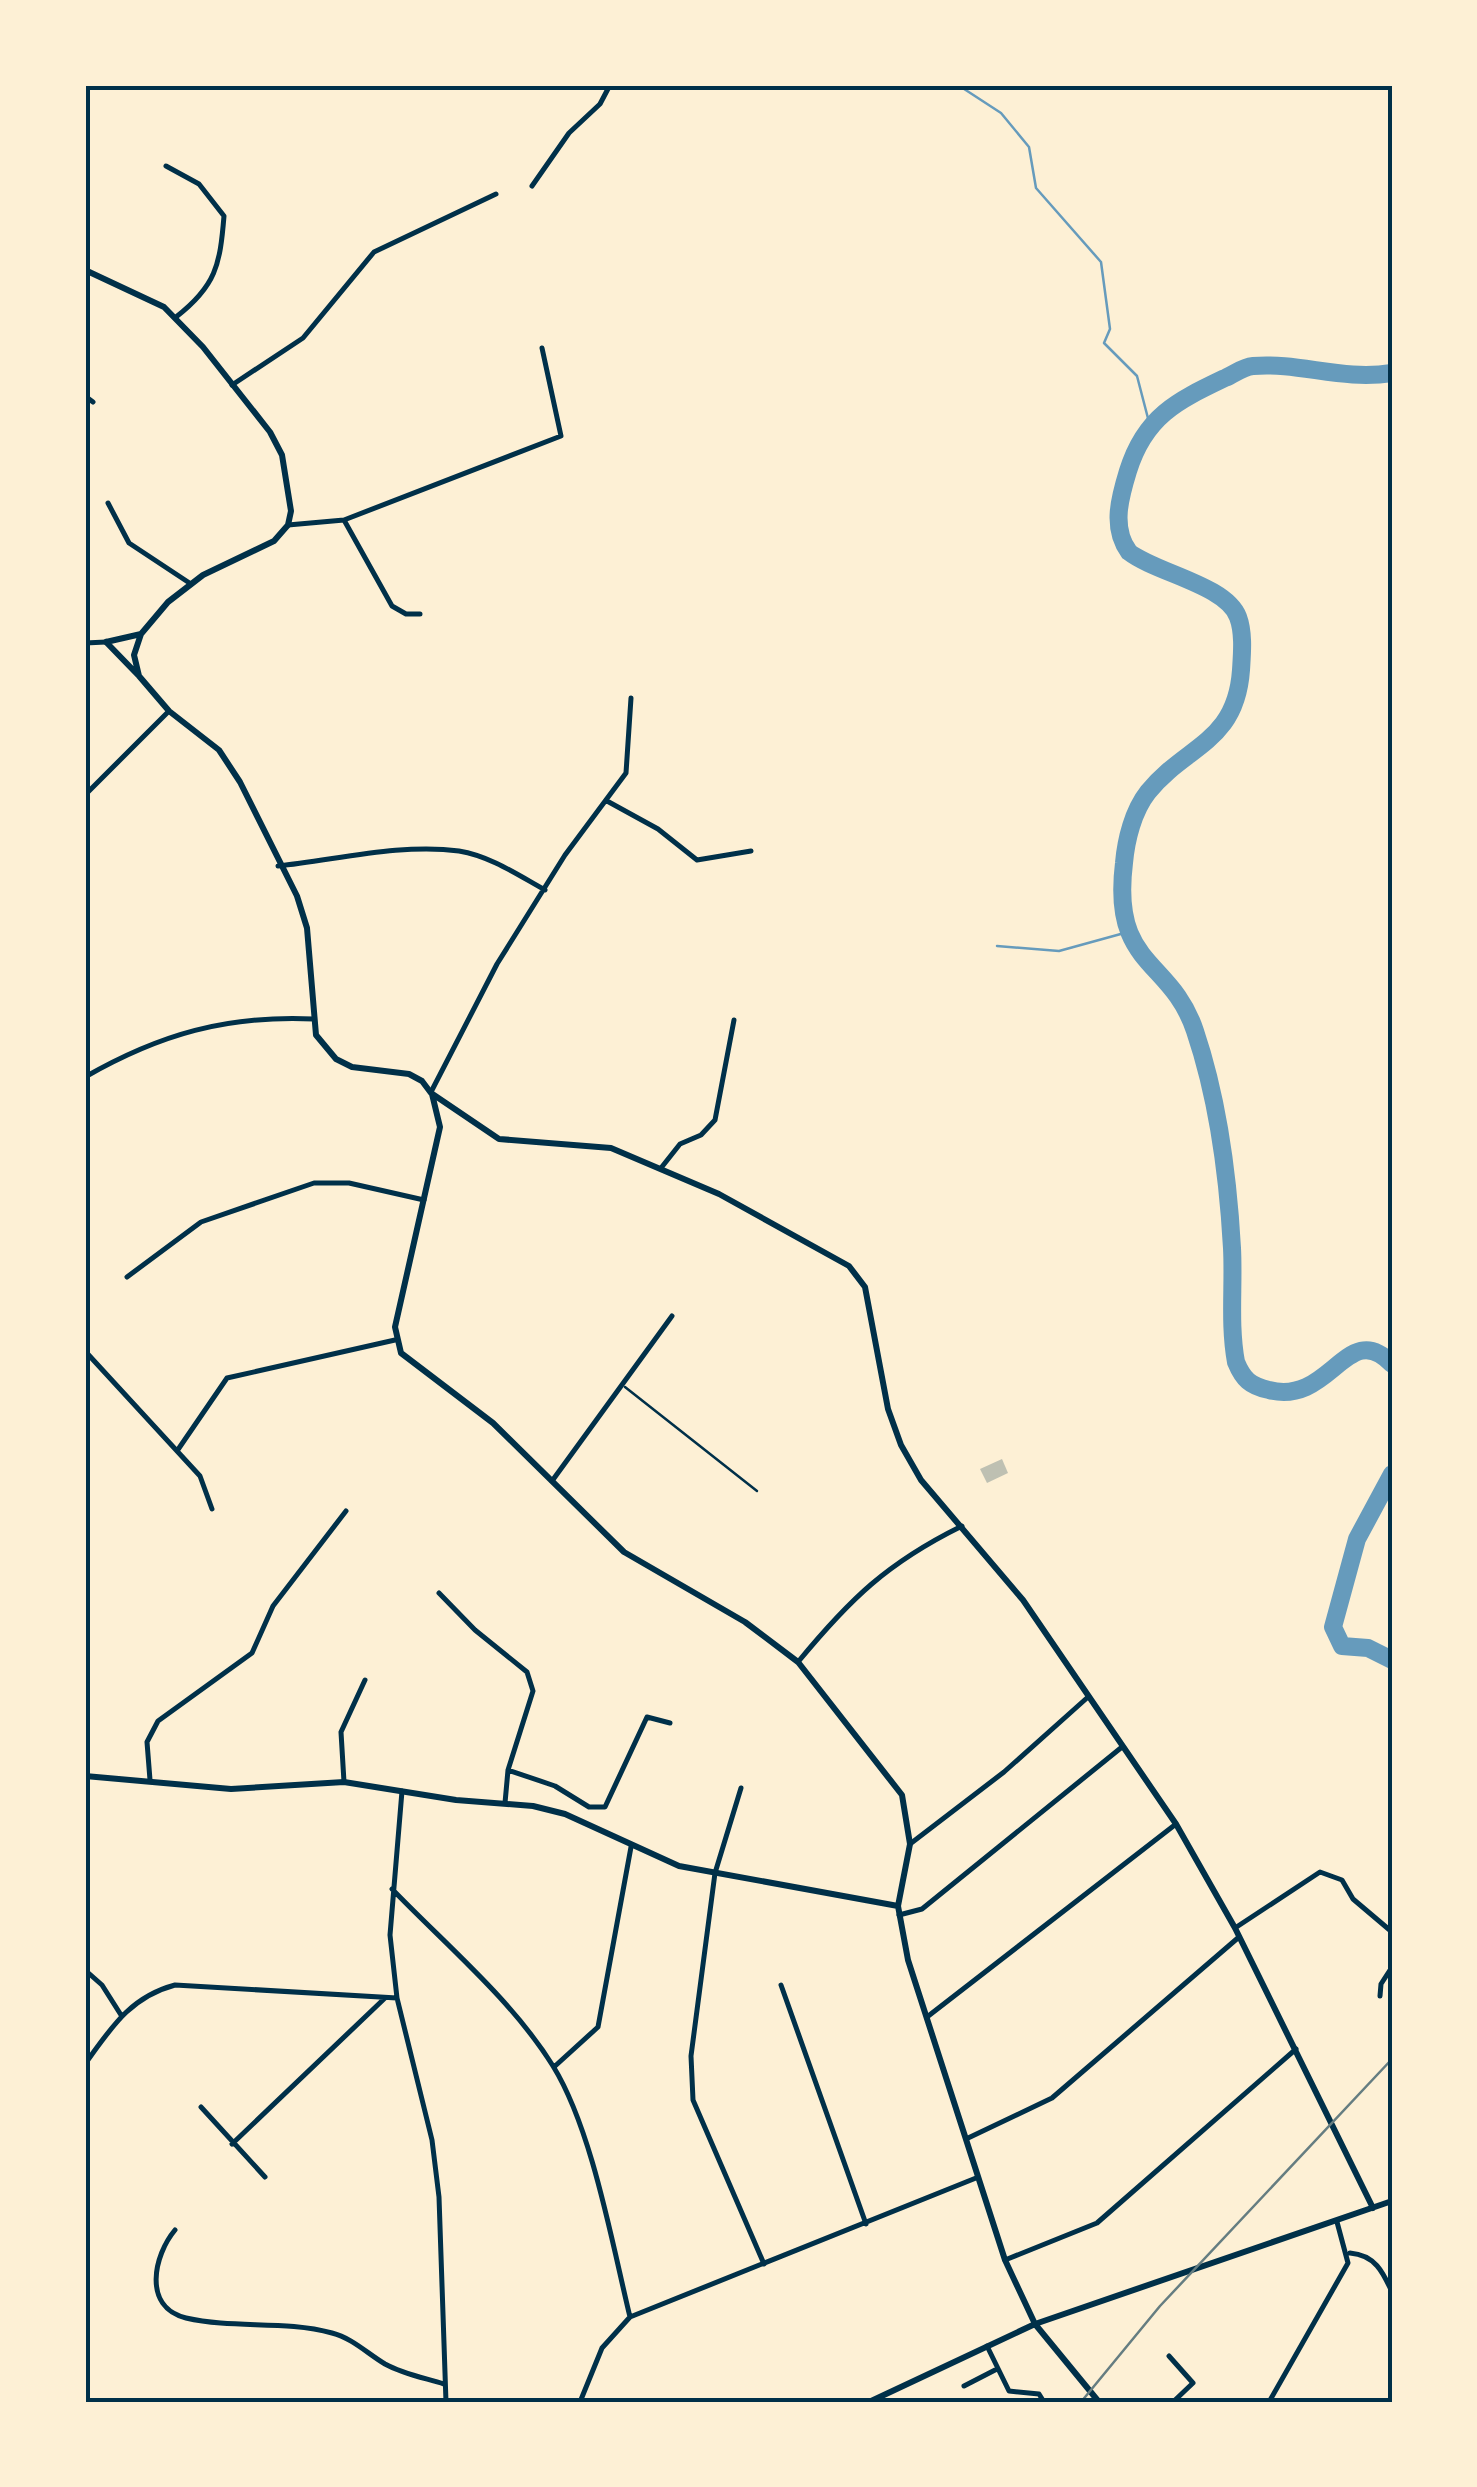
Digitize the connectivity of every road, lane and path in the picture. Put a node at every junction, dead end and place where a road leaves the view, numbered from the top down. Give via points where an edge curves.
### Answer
1 (610, 85) edge
2 (166, 166) dead end
3 (532, 186) dead end
4 (496, 194) dead end
5 (85, 270) edge
6 (176, 317) junction
7 (542, 348) dead end
8 (232, 385) junction
9 (85, 396) edge
10 (93, 402) dead end
11 (108, 504) dead end
12 (344, 520) junction
13 (288, 525) junction
14 (191, 584) junction
15 (420, 614) dead end
16 (141, 634) junction
17 (106, 642) junction
18 (85, 643) edge
19 (138, 676) junction
20 (631, 698) dead end
21 (169, 712) junction
22 (85, 795) edge
23 (607, 801) junction
24 (751, 851) dead end
25 (278, 866) junction
26 (545, 890) junction
27 (314, 1018) junction
28 (734, 1020) dead end
29 (85, 1077) edge
30 (431, 1092) junction
31 (661, 1168) junction
32 (424, 1200) junction
33 (128, 1278) dead end
34 (672, 1316) dead end
35 (395, 1340) junction
36 (85, 1351) edge
37 (621, 1384) junction
38 (177, 1451) junction
39 (552, 1481) junction
40 (757, 1491) dead end
41 (212, 1509) dead end
42 (346, 1510) dead end
43 (962, 1526) junction
44 (438, 1592) dead end
45 (798, 1662) junction
46 (365, 1680) dead end
47 (1088, 1696) junction
48 (670, 1723) dead end
49 (1122, 1747) junction
50 (508, 1770) junction
51 (85, 1776) edge
52 (150, 1780) junction
53 (344, 1782) junction
54 (741, 1788) dead end
55 (402, 1790) junction
56 (505, 1803) junction
57 (1176, 1824) junction
58 (910, 1844) junction
59 (631, 1847) junction
60 (714, 1873) junction
61 (391, 1888) junction
62 (899, 1910) junction
63 (1234, 1928) junction
64 (1392, 1932) edge
65 (1239, 1937) junction
66 (1392, 1968) edge
67 (85, 1970) edge
68 (781, 1984) dead end
69 (1380, 1996) dead end
70 (385, 1998) junction
71 (397, 1998) junction
72 (121, 2015) junction
73 (927, 2017) junction
74 (1296, 2049) junction
75 (85, 2064) edge
76 (554, 2067) junction
77 (201, 2107) dead end
78 (964, 2139) junction
79 (232, 2144) junction
80 (265, 2177) dead end
81 (976, 2178) junction
82 (1392, 2201) edge
83 (1373, 2208) junction
84 (1337, 2222) junction
85 (866, 2224) junction
86 (175, 2230) dead end
87 (1349, 2254) junction
88 (1005, 2260) junction
89 (764, 2264) junction
90 (1379, 2266) junction
91 (1392, 2266) edge
92 (1392, 2292) edge
93 (630, 2316) junction
94 (1035, 2324) junction
95 (986, 2346) junction
96 (1169, 2356) dead end
97 (996, 2369) junction
98 (444, 2384) junction
99 (964, 2386) dead end
100 (893, 2388) junction
101 (446, 2402) edge
102 (580, 2402) edge
103 (869, 2402) edge
104 (900, 2402) edge
105 (1044, 2402) edge
106 (1099, 2402) edge
107 (1173, 2402) edge
108 (1270, 2402) edge

1 - 3 street
2 - 6 street via 199,184 224,216 221,255 206,294
4 - 8 street via 374,252 304,338
5 - 6 street
6 - 8 street
7 - 12 street via 561,436
8 - 13 street via 282,455
9 - 10 street
11 - 14 street via 129,543
12 - 13 street
12 - 15 street via 386,598 400,612
13 - 14 street via 274,542
14 - 16 street
16 - 17 street
16 - 19 street via 134,655
17 - 18 street
17 - 19 street
19 - 21 street
20 - 23 street via 626,773
21 - 22 street
21 - 25 street via 219,750
23 - 24 street via 697,860
23 - 26 street
25 - 26 street via 460,852
25 - 27 street via 307,928
26 - 30 street via 496,964
27 - 29 street via 261,1016 198,1029 138,1047
27 - 30 street via 316,1035 336,1059 408,1074
28 - 31 street via 715,1120 680,1144
30 - 31 street via 498,1139 611,1148
30 - 32 street via 440,1127
31 - 43 street via 850,1266 865,1287 901,1445 921,1480
32 - 33 street via 349,1183 314,1183 201,1222
32 - 35 street
34 - 37 street
35 - 38 street via 227,1378
35 - 39 street via 401,1353 493,1423
36 - 38 street
37 - 39 street
37 - 40 lane
38 - 41 street via 200,1476
39 - 45 street via 639,1564 745,1622
42 - 52 street via 273,1606 252,1653 158,1721 148,1742
43 - 45 street via 925,1544 850,1599
43 - 47 street
44 - 50 street via 528,1672 533,1691
45 - 58 street via 897,1784
46 - 53 street via 342,1732
47 - 49 street
47 - 58 street
48 - 50 street via 648,1718 605,1808
49 - 57 street
49 - 62 street via 922,1909
50 - 56 street
51 - 52 street
52 - 53 street via 231,1789
53 - 55 street
54 - 60 street
55 - 56 street
55 - 61 street
56 - 59 street via 565,1814
57 - 63 street
57 - 73 street
58 - 62 street
59 - 60 street
59 - 76 street via 598,2027
60 - 62 street
60 - 89 street via 690,2056 693,2100
61 - 71 street
61 - 76 street
62 - 73 street
63 - 64 street via 1320,1872 1342,1880 1353,1899
63 - 65 street
65 - 74 street
65 - 78 street via 1052,2098
66 - 69 street
67 - 72 street
68 - 85 street
70 - 71 street
70 - 72 street via 175,1985 146,1993
70 - 79 street
71 - 98 street via 439,2197
72 - 75 street
73 - 78 street
74 - 83 street
74 - 88 street via 1098,2223
76 - 93 street via 580,2130
77 - 79 street
78 - 81 street
79 - 80 street
81 - 85 street
81 - 88 street
82 - 83 street
83 - 84 street
84 - 87 street
84 - 94 street
85 - 89 street
86 - 98 street via 158,2250 155,2282 162,2304 183,2318 301,2325 341,2335 389,2366
87 - 90 street
87 - 108 street via 1344,2274
88 - 94 street
89 - 93 street
90 - 91 street
90 - 92 street
93 - 102 street via 602,2348
94 - 95 street
94 - 106 street
95 - 97 street
95 - 100 street
96 - 107 street via 1193,2383
97 - 99 street
97 - 105 street via 1009,2392 1039,2394
98 - 101 street
100 - 103 street
100 - 104 street

